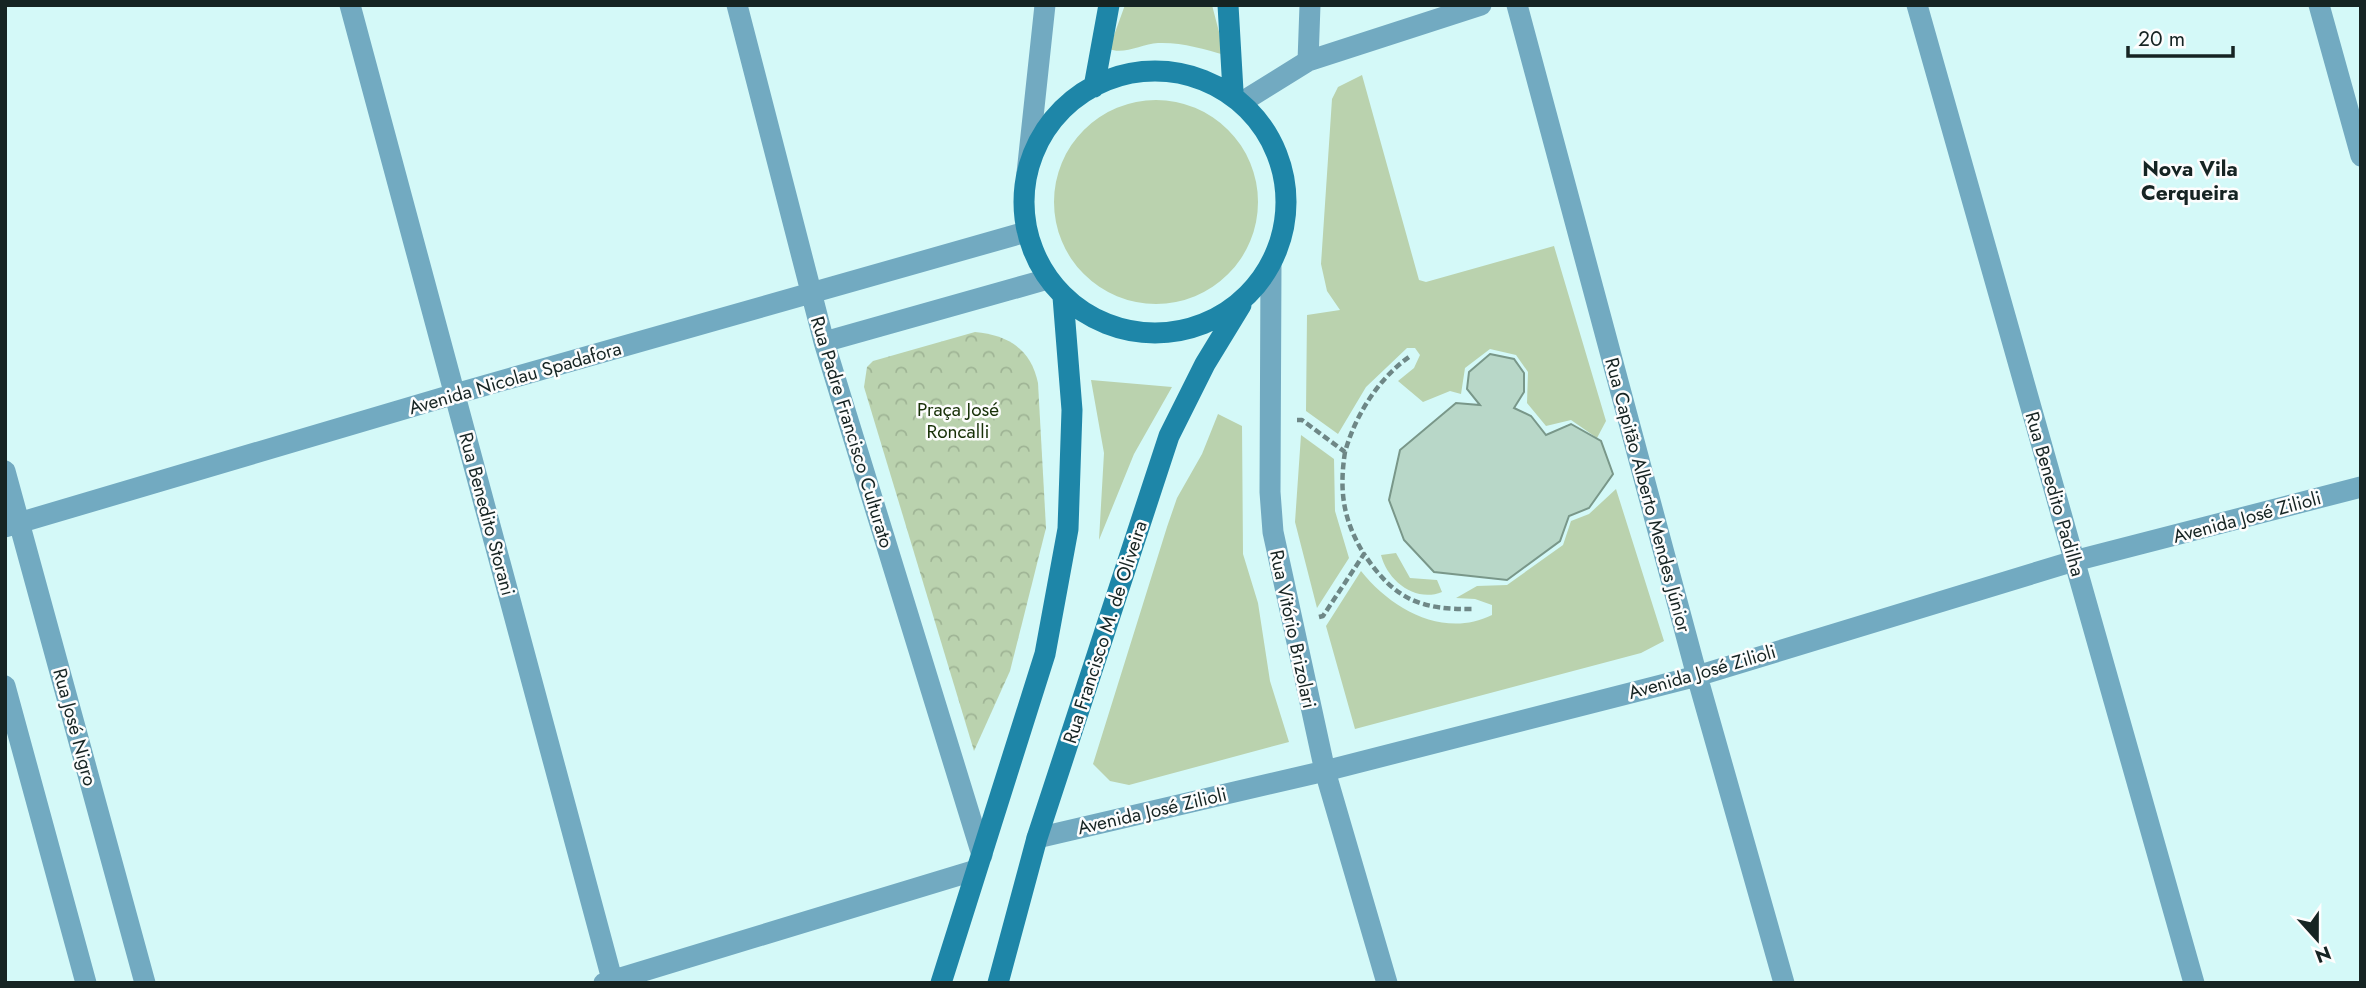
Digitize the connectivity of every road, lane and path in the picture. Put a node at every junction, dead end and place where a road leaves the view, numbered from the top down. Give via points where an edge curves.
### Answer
1 (349, 5) edge
2 (737, 5) edge
3 (1045, 5) edge
4 (1109, 5) edge
5 (1228, 5) edge
6 (1310, 5) edge
7 (1481, 5) edge
8 (1517, 5) edge
9 (1917, 5) edge
10 (2319, 5) edge
11 (1308, 61) junction
12 (1094, 87) junction
13 (1238, 97) junction
14 (2361, 156) edge
15 (1027, 173) junction
16 (1026, 232) junction
17 (1271, 264) junction
18 (1048, 279) junction
19 (812, 295) junction
20 (1063, 297) junction
21 (1247, 297) junction
22 (824, 342) junction
23 (1409, 357) dead end
24 (455, 394) junction
25 (1271, 419) junction
26 (1345, 452) junction
27 (5, 471) edge
28 (2361, 487) edge
29 (12, 526) edge
30 (1364, 554) junction
31 (2074, 561) junction
32 (1475, 609) dead end
33 (1291, 624) junction
34 (1697, 676) junction
35 (5, 686) edge
36 (1325, 771) junction
37 (1037, 838) junction
38 (979, 863) junction
39 (999, 981) edge
40 (610, 982) edge
41 (86, 983) edge
42 (145, 983) edge
43 (942, 983) edge
44 (1387, 983) edge
45 (1784, 983) edge
46 (2194, 983) edge

1 - 24 street, Rua Benedito Storani
2 - 19 street, Rua Padre Francisco Culturato
3 - 15 street
4 - 12 main road
5 - 13 main road
6 - 11 street
7 - 11 street
8 - 34 street, Rua Capitão Alberto Mendes Júnior
9 - 31 street, Rua Benedito Padilha
10 - 14 street
11 - 13 street
12 - 13 main road via 1126,75 1160,72 1194,77
12 - 15 main road via 1063,109 1040,138
13 - 17 main road, Rua Francisco M. de Oliveira via 1275,147 1286,186 1285,226
15 - 16 main road
16 - 18 main road
16 - 19 street, Avenida Nicolau Spadafora
17 - 21 main road, Rua Francisco M. de Oliveira
17 - 25 street, Rua Vitório Brizolari
18 - 20 main road
18 - 22 street
19 - 22 street, Rua Padre Francisco Culturato
19 - 24 street, Avenida Nicolau Spadafora
20 - 21 main road via 1096,320 1134,333 1188,329 1214,320
20 - 38 main road via 1072,410 1068,529 1045,654
21 - 37 main road, Rua Francisco M. de Oliveira via 1205,363 1169,436
22 - 38 street, Rua Padre Francisco Culturato
23 - 26 path via 1360,413
24 - 29 street, Avenida Nicolau Spadafora
24 - 40 street, Rua Benedito Storani
25 - 26 path via 1302,420
25 - 33 street, Rua Vitório Brizolari via 1273,532
26 - 30 path via 1341,482 1344,516
27 - 29 street, Rua José Nigro
28 - 31 street, Avenida José Zilioli
29 - 42 street, Rua José Nigro
30 - 32 path via 1401,597 1436,608
30 - 33 path via 1323,616
31 - 34 street, Avenida José Zilioli
31 - 46 street, Rua Benedito Padilha
33 - 36 street, Rua Vitório Brizolari
34 - 36 street, Avenida José Zilioli
34 - 45 street, Rua Capitão Alberto Mendes Júnior
35 - 41 street
36 - 37 street, Avenida José Zilioli
36 - 44 street, Rua Vitório Brizolari
37 - 39 main road, Rua Francisco M. de Oliveira
38 - 40 street
38 - 43 main road

